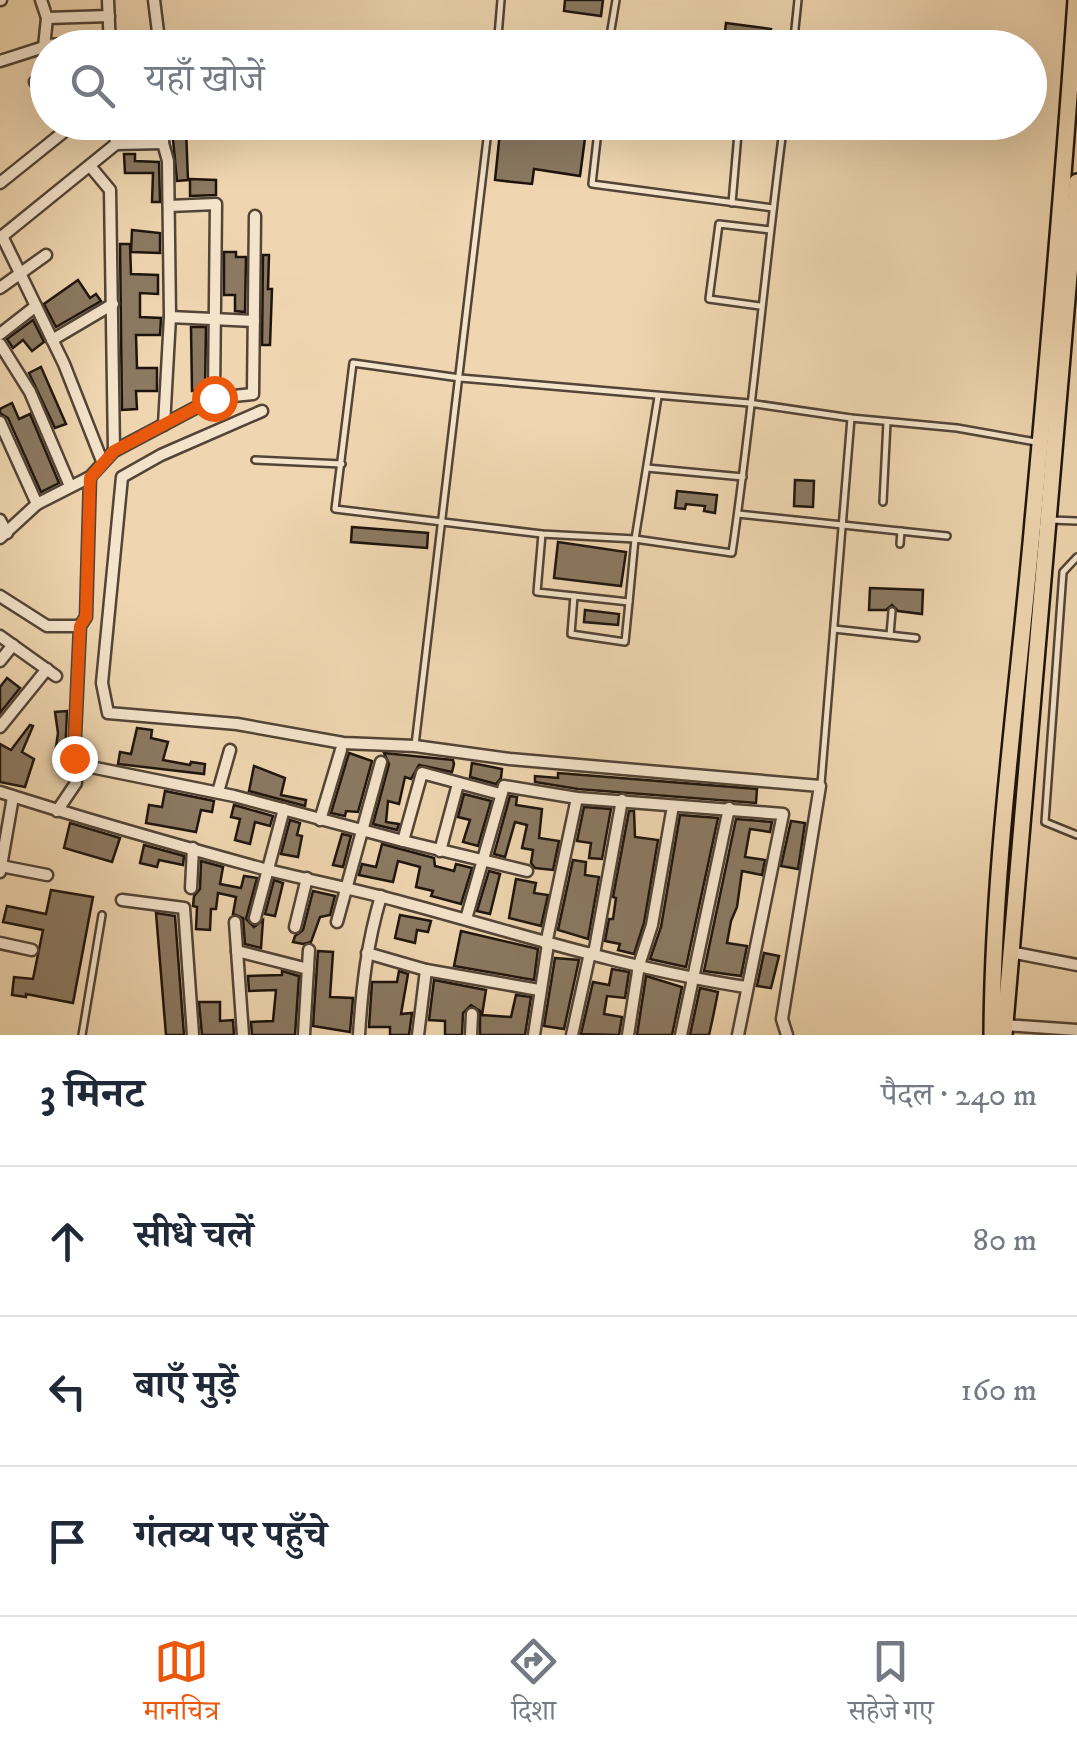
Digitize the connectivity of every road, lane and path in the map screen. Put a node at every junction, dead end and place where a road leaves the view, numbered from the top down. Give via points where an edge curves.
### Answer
1 (40, 0) edge
2 (108, 0) edge
3 (154, 0) edge
4 (500, 0) edge
5 (616, 0) edge
6 (798, 0) edge
7 (1076, 0) edge
8 (110, 16) junction
9 (47, 18) junction
10 (46, 30) edge
11 (110, 30) edge
12 (158, 30) edge
13 (498, 30) edge
14 (611, 30) edge
15 (795, 30) edge
16 (30, 51) edge
17 (0, 62) edge
18 (54, 140) edge
19 (116, 140) edge
20 (163, 140) edge
21 (487, 140) edge
22 (597, 140) edge
23 (737, 140) edge
24 (782, 140) edge
25 (116, 144) junction
26 (163, 144) junction
27 (90, 166) junction
28 (1077, 182) edge
29 (0, 183) edge
30 (732, 202) junction
31 (169, 206) junction
32 (773, 208) junction
33 (256, 216) dead end
34 (770, 230) junction
35 (2, 235) edge
36 (46, 254) dead end
37 (20, 273) junction
38 (0, 288) edge
39 (113, 304) junction
40 (36, 306) junction
41 (760, 306) junction
42 (170, 316) junction
43 (215, 320) junction
44 (254, 320) junction
45 (0, 334) edge
46 (52, 340) junction
47 (0, 344) edge
48 (460, 378) junction
49 (658, 397) junction
50 (214, 398) junction
51 (749, 404) junction
52 (262, 412) dead end
53 (851, 418) junction
54 (0, 422) edge
55 (887, 422) junction
56 (164, 425) junction
57 (1039, 443) junction
58 (114, 451) junction
59 (255, 460) dead end
60 (102, 461) junction
61 (342, 464) junction
62 (647, 468) junction
63 (742, 477) junction
64 (90, 478) junction
65 (70, 486) junction
66 (883, 502) dead end
67 (38, 504) junction
68 (738, 514) junction
69 (1041, 519) junction
70 (0, 520) edge
71 (440, 520) junction
72 (1077, 521) edge
73 (840, 524) junction
74 (901, 531) junction
75 (542, 534) junction
76 (3, 536) edge
77 (947, 536) dead end
78 (635, 539) junction
79 (900, 544) dead end
80 (1077, 557) edge
81 (0, 596) edge
82 (574, 596) junction
83 (629, 602) junction
84 (892, 612) dead end
85 (80, 626) junction
86 (834, 629) junction
87 (890, 635) junction
88 (0, 636) edge
89 (916, 638) dead end
90 (13, 645) junction
91 (0, 661) edge
92 (0, 727) edge
93 (414, 746) junction
94 (230, 750) dead end
95 (341, 750) dead end
96 (382, 762) dead end
97 (76, 764) junction
98 (458, 784) junction
99 (820, 786) junction
100 (0, 792) edge
101 (218, 792) junction
102 (500, 794) junction
103 (13, 796) junction
104 (577, 798) junction
105 (622, 800) junction
106 (673, 806) junction
107 (729, 808) junction
108 (284, 809) junction
109 (57, 811) junction
110 (320, 820) junction
111 (361, 830) junction
112 (1077, 834) edge
113 (403, 841) junction
114 (193, 848) junction
115 (440, 851) junction
116 (483, 861) junction
117 (0, 869) edge
118 (265, 869) junction
119 (526, 870) dead end
120 (47, 875) dead end
121 (307, 878) junction
122 (346, 887) junction
123 (191, 888) dead end
124 (381, 896) junction
125 (122, 900) dead end
126 (102, 915) dead end
127 (255, 918) dead end
128 (466, 919) junction
129 (235, 922) dead end
130 (337, 922) dead end
131 (295, 927) dead end
132 (0, 943) edge
133 (547, 944) junction
134 (32, 950) dead end
135 (237, 950) junction
136 (310, 950) dead end
137 (1010, 952) junction
138 (366, 953) junction
139 (592, 953) junction
140 (639, 965) junction
141 (1077, 966) edge
142 (308, 969) junction
143 (426, 970) junction
144 (691, 979) junction
145 (746, 987) junction
146 (539, 990) junction
147 (472, 1014) dead end
148 (1077, 1030) edge
149 (1000, 1032) edge
150 (82, 1035) edge
151 (193, 1035) edge
152 (243, 1035) edge
153 (304, 1035) edge
154 (360, 1035) edge
155 (418, 1035) edge
156 (471, 1035) edge
157 (534, 1035) edge
158 (572, 1035) edge
159 (628, 1035) edge
160 (681, 1035) edge
161 (738, 1035) edge
162 (788, 1035) edge

1 - 9 street
2 - 8 street
3 - 12 street
4 - 13 lane
5 - 14 lane
6 - 15 lane
7 - 57 main road
8 - 9 street
8 - 11 street
9 - 10 street
16 - 17 street
18 - 29 street
19 - 25 street
20 - 26 street
21 - 48 lane
22 - 30 lane via 592,184
23 - 30 lane
24 - 32 lane
25 - 26 street
25 - 27 street
26 - 31 street
27 - 35 street
27 - 39 street via 110,190
28 - 69 main road
30 - 32 lane
31 - 42 street
31 - 43 street via 216,204
32 - 34 lane
33 - 44 street
34 - 41 lane
34 - 41 lane via 718,224 708,299
35 - 37 street
36 - 37 street
37 - 38 street
37 - 40 street
39 - 46 street
39 - 58 street
40 - 45 street
40 - 46 street
41 - 51 lane
42 - 43 street
42 - 56 street
43 - 44 street
43 - 50 street
44 - 50 street via 253,394
46 - 60 street
47 - 65 street via 30,392
48 - 49 lane
48 - 61 lane via 352,363
48 - 71 lane
49 - 51 lane
49 - 62 lane
50 - 56 street
51 - 53 lane
51 - 63 lane
52 - 93 street via 122,477 102,684 108,713
53 - 55 lane
53 - 73 lane
54 - 67 street
55 - 57 lane
55 - 66 lane
56 - 58 street
57 - 69 main road
58 - 60 street
59 - 61 lane
60 - 64 street
61 - 71 lane via 335,509
62 - 63 lane
62 - 78 lane
63 - 68 lane
64 - 65 street
64 - 85 street via 86,617
65 - 67 street
67 - 76 street
68 - 73 lane
68 - 78 lane via 732,553
69 - 72 lane
69 - 137 main road
69 - 149 main road via 1004,797 992,977
70 - 76 street
71 - 75 lane
71 - 93 lane
73 - 74 lane
73 - 86 lane
74 - 77 lane
74 - 79 lane
75 - 78 lane
75 - 82 lane via 537,592
78 - 83 lane
80 - 112 lane via 1063,572 1045,822
81 - 85 street via 47,626
82 - 83 lane
82 - 83 lane via 571,634 625,642
84 - 87 lane
85 - 97 street
86 - 87 lane
86 - 99 lane
87 - 89 lane
88 - 90 street
90 - 91 street
90 - 92 street via 51,672
93 - 99 street
94 - 101 street
95 - 110 street
96 - 111 street
97 - 101 street
97 - 109 street via 76,783
98 - 102 street
98 - 113 street via 422,773
98 - 115 street
99 - 162 street via 782,1019
100 - 103 street
101 - 108 street
102 - 104 street via 504,786
102 - 116 street
103 - 109 street
103 - 117 street
104 - 105 street
104 - 133 street
105 - 106 street
105 - 139 street
106 - 107 street
106 - 140 street
107 - 144 street
107 - 145 street via 783,814
108 - 110 street
108 - 118 street
109 - 114 street
110 - 111 street
111 - 113 street
111 - 122 street
113 - 115 street
114 - 118 street
114 - 123 street
115 - 116 street
116 - 119 street
116 - 128 street
117 - 120 street
118 - 121 street
118 - 127 street
121 - 122 street
121 - 131 street
122 - 124 street
122 - 130 street
124 - 128 street
124 - 138 street
125 - 151 street via 184,908
126 - 150 lane
128 - 133 street
129 - 135 street
132 - 134 street
133 - 139 street
133 - 146 street
135 - 142 street
135 - 152 street
136 - 142 street
137 - 141 street
137 - 149 main road
138 - 143 street
138 - 154 street
139 - 140 street
139 - 158 street
140 - 144 street
140 - 159 street
142 - 153 street
143 - 146 street
143 - 155 street
144 - 145 street
144 - 160 street
145 - 161 street
146 - 157 street
147 - 156 street
148 - 149 street

